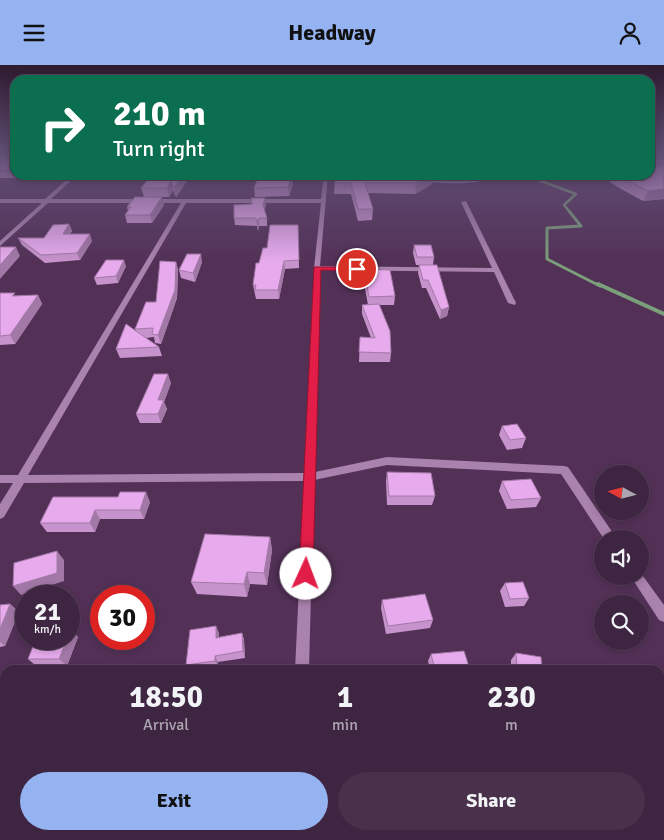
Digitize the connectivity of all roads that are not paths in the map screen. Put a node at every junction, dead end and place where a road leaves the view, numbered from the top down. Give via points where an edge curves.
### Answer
1 (59, 189) edge
2 (325, 189) edge
3 (0, 201) edge
4 (46, 201) junction
5 (184, 201) junction
6 (324, 201) junction
7 (464, 202) dead end
8 (0, 244) edge
9 (317, 268) junction
10 (496, 271) junction
11 (512, 303) dead end
12 (310, 477) junction
13 (0, 479) edge
14 (21, 479) junction
15 (0, 514) edge
16 (605, 530) edge
17 (643, 585) edge
18 (664, 617) edge
19 (302, 665) edge

1 - 4 street
2 - 6 street
3 - 4 street
4 - 5 street
4 - 8 street
5 - 6 street
5 - 14 street
6 - 9 street
7 - 10 street
9 - 10 street
9 - 12 street
10 - 11 street
12 - 14 street
12 - 16 street via 387,461 564,471
12 - 19 street
13 - 14 street
14 - 15 street
17 - 18 street

